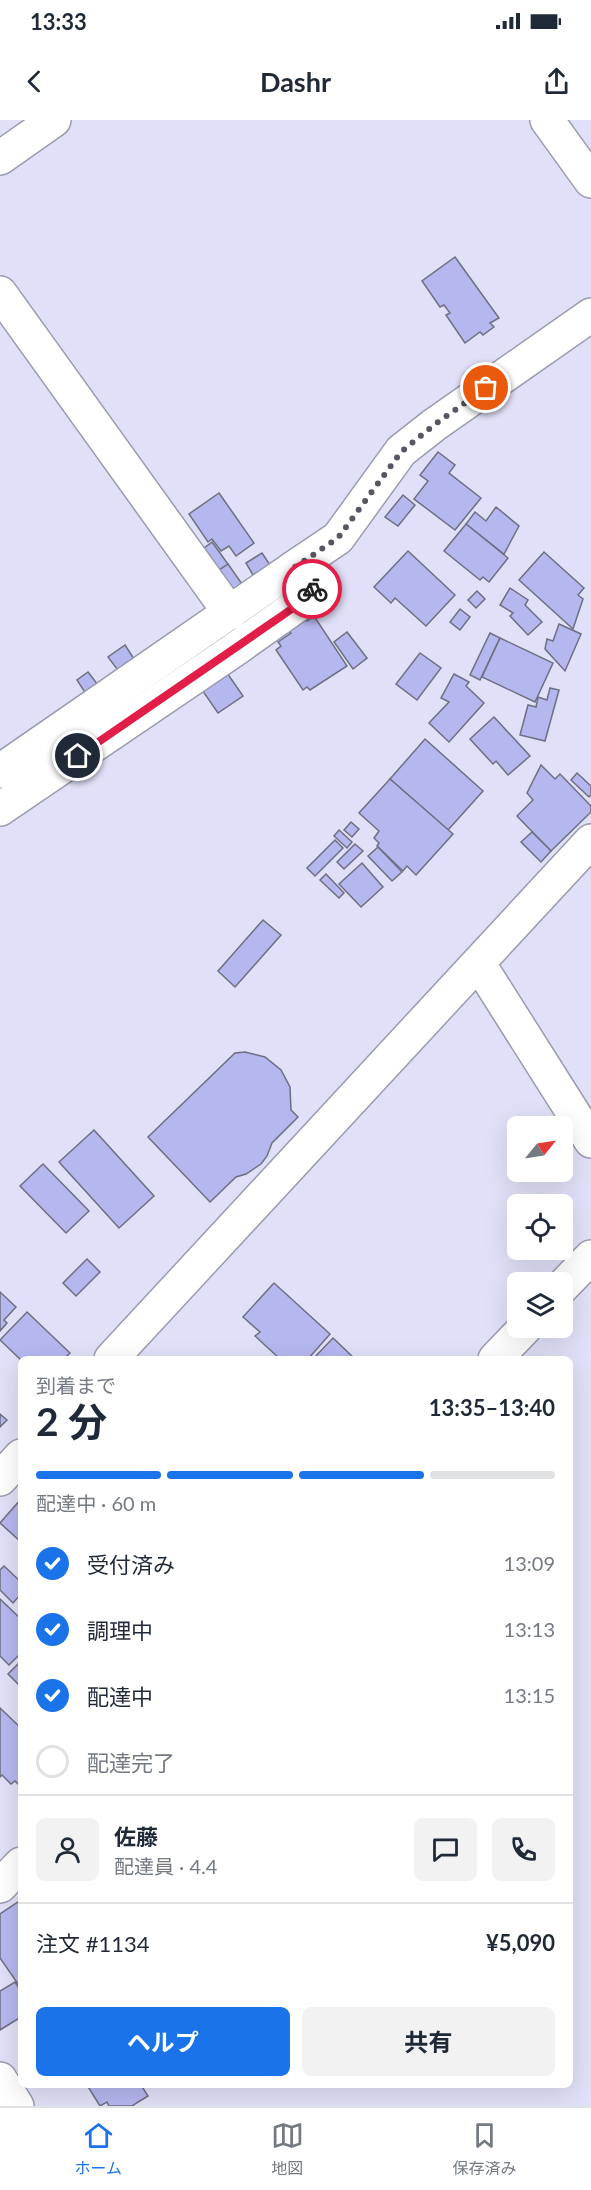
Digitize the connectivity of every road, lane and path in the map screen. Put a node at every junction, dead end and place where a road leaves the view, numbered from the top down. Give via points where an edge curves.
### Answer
1 (54, 120) edge
2 (547, 120) edge
3 (0, 158) edge
4 (591, 181) edge
5 (0, 293) edge
6 (591, 315) edge
7 (292, 569) junction
8 (230, 613) junction
9 (0, 771) edge
10 (0, 809) edge
11 (591, 841) edge
12 (478, 964) junction
13 (591, 1141) edge
14 (591, 1257) edge
15 (573, 1276) edge
16 (515, 1338) edge
17 (114, 1356) edge
18 (498, 1356) edge
19 (18, 1459) edge
20 (0, 1479) edge
21 (18, 1867) edge
22 (0, 1886) edge
23 (0, 2079) edge
24 (17, 2106) edge

1 - 3 street
2 - 4 street
5 - 8 street
6 - 7 street via 401,452 338,538
7 - 8 street
7 - 10 street via 316,592
8 - 9 street
11 - 12 street
12 - 13 street
12 - 17 street
14 - 15 street
16 - 18 street
19 - 20 street
21 - 22 street
23 - 24 street

